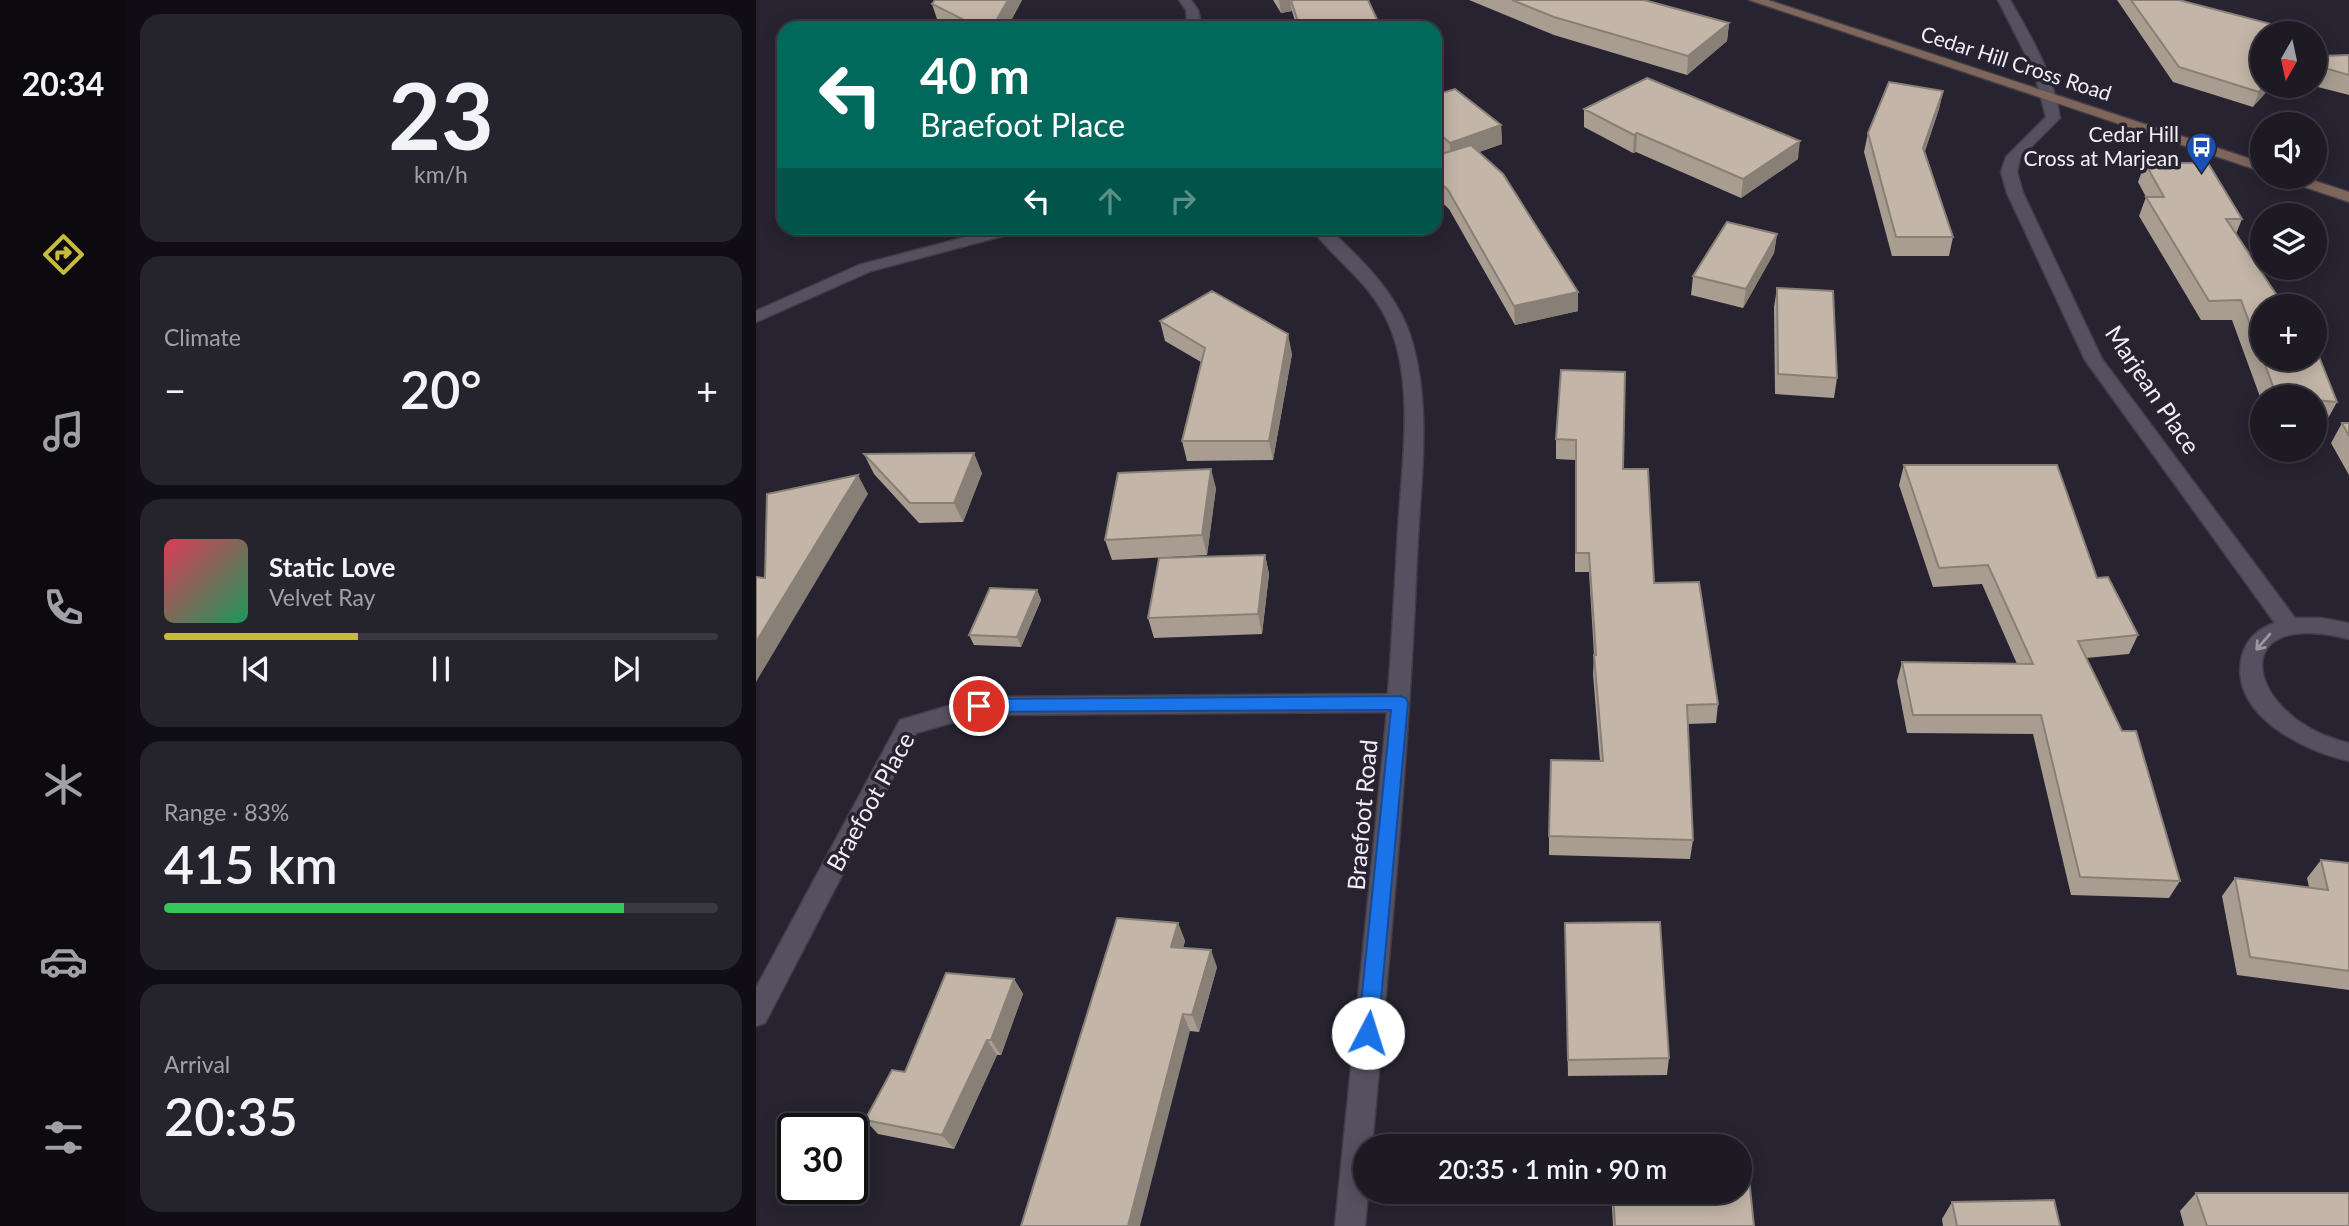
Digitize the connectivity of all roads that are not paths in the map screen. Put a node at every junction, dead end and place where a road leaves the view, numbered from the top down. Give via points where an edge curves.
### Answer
1 (1185, 0) edge
2 (1755, 0) edge
3 (2004, 0) edge
4 (1194, 21) edge
5 (2051, 97) junction
6 (2250, 164) edge
7 (2325, 189) edge
8 (2349, 197) edge
9 (990, 235) edge
10 (1327, 235) edge
11 (756, 317) edge
12 (2289, 626) junction
13 (2349, 631) edge
14 (1400, 703) junction
15 (2349, 752) edge
16 (756, 1014) edge
17 (1350, 1226) edge

1 - 4 street
2 - 5 main road, Cedar Hill Cross Road
3 - 5 street
5 - 6 main road, Cedar Hill Cross Road
5 - 12 street, Marjean Place via 2053,118 2012,158 2009,172 2015,193 2094,360
7 - 8 main road
9 - 11 street via 865,268
10 - 14 street, Braefoot Road via 1379,293 1401,333 1413,388
12 - 13 street via 2316,624
12 -> 15 street via 2269,634 2256,647 2251,664 2255,684 2266,705 2286,724 2311,740
14 - 16 street, Braefoot Place via 979,706 908,726
14 - 17 street, Braefoot Road

